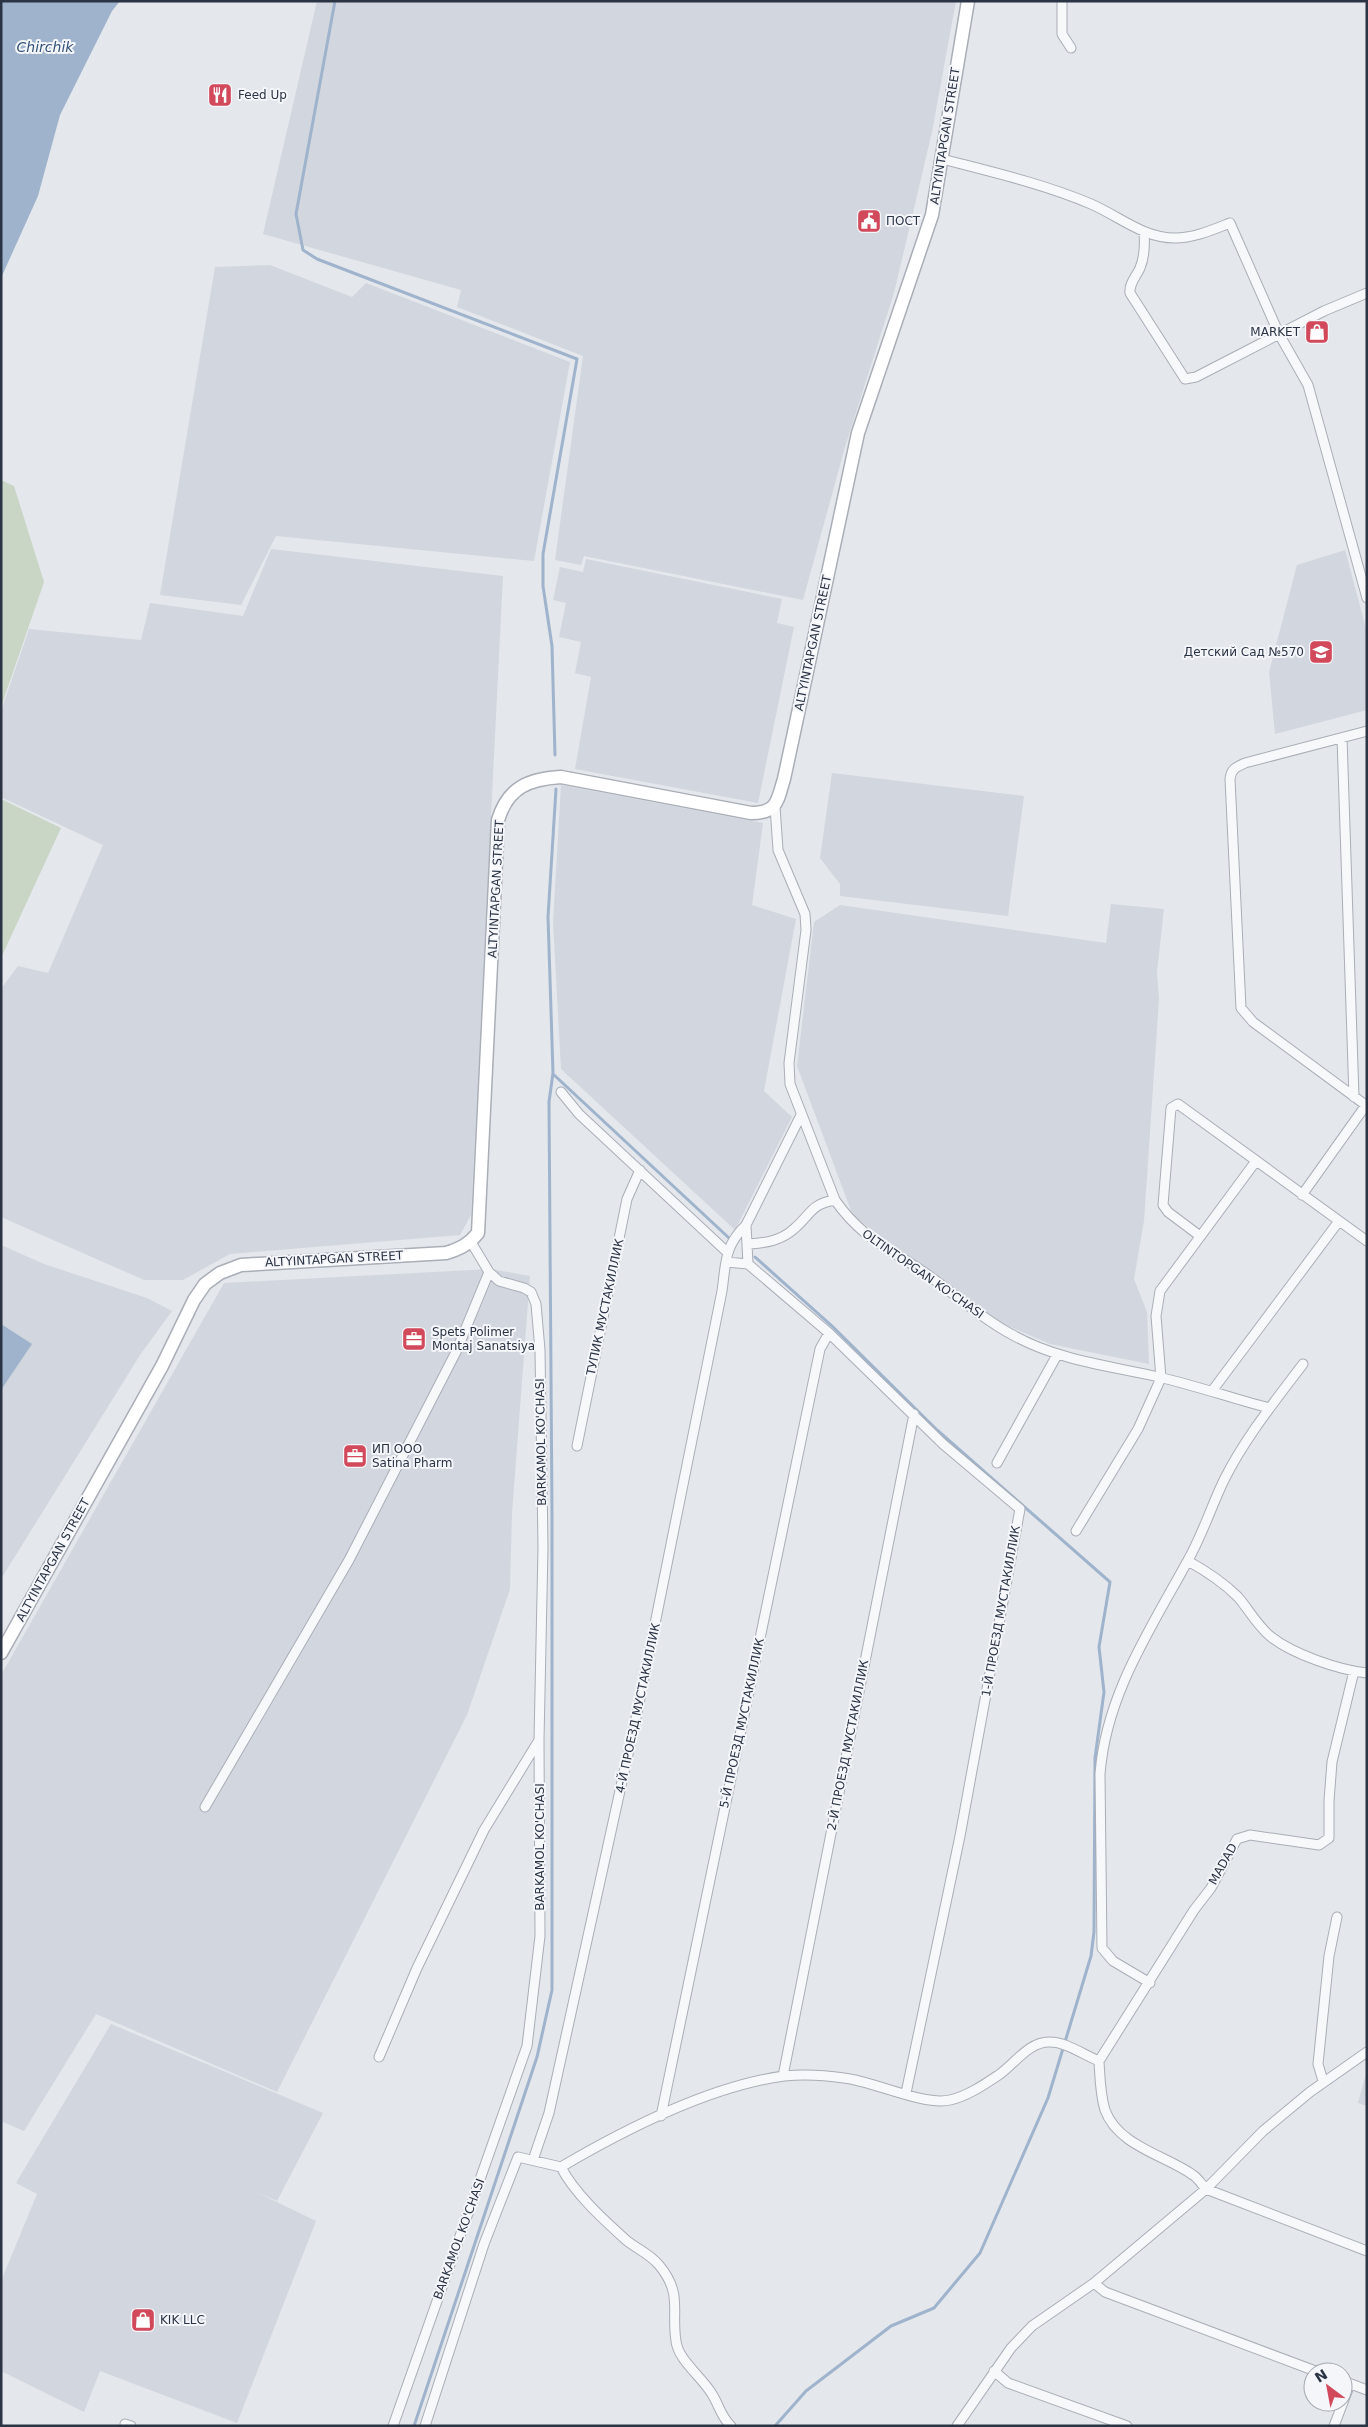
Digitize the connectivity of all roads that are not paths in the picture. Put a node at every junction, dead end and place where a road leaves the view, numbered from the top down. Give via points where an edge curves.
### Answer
1 (968, 1) edge
2 (1062, 1) edge
3 (1071, 48) dead end
4 (942, 159) junction
5 (1144, 232) junction
6 (1367, 293) edge
7 (1279, 334) junction
8 (1363, 570) edge
9 (1367, 598) edge
10 (1367, 731) edge
11 (1342, 738) junction
12 (775, 806) junction
13 (562, 1092) dead end
14 (1354, 1097) junction
15 (1366, 1105) edge
16 (801, 1115) junction
17 (1256, 1161) junction
18 (640, 1170) junction
19 (1302, 1195) junction
20 (835, 1200) junction
21 (1339, 1221) junction
22 (746, 1225) junction
23 (1200, 1236) junction
24 (1367, 1241) edge
25 (471, 1242) junction
26 (748, 1244) junction
27 (727, 1252) junction
28 (726, 1262) junction
29 (748, 1264) junction
30 (488, 1272) junction
31 (829, 1334) junction
32 (1057, 1355) junction
33 (1303, 1364) dead end
34 (1161, 1378) junction
35 (1212, 1392) junction
36 (1269, 1408) junction
37 (914, 1414) junction
38 (577, 1446) dead end
39 (997, 1463) dead end
40 (1076, 1531) dead end
41 (1188, 1561) junction
42 (1, 1653) edge
43 (1354, 1672) junction
44 (1367, 1673) edge
45 (539, 1740) junction
46 (206, 1807) dead end
47 (1337, 1917) dead end
48 (1150, 1983) junction
49 (1367, 2052) edge
50 (380, 2056) dead end
51 (1099, 2061) junction
52 (783, 2076) junction
53 (1323, 2082) junction
54 (906, 2093) junction
55 (661, 2116) junction
56 (533, 2160) junction
57 (561, 2167) junction
58 (1206, 2189) junction
59 (1367, 2251) edge
60 (1094, 2283) junction
61 (1303, 2366) edge
62 (994, 2371) junction
63 (1353, 2385) edge
64 (1367, 2390) edge
65 (1338, 2412) edge
66 (393, 2426) edge
67 (425, 2426) edge
68 (731, 2426) edge
69 (957, 2426) edge
70 (1127, 2426) edge
71 (1334, 2426) edge

1 - 4 street, ALTYINTAPGAN STREET
2 - 3 street via 1062,34
4 - 5 street via 1092,204
4 - 12 street, ALTYINTAPGAN STREET via 932,214 858,433 784,779
5 - 7 street via 1175,238 1194,236 1230,224
5 - 7 street via 1145,250 1129,288 1130,293 1185,379 1196,377
6 - 7 street
7 - 8 street via 1308,386
8 - 9 street
10 - 11 street
11 - 14 street
11 - 14 street via 1245,763 1235,767 1230,779 1241,1008 1252,1022
12 - 16 street, OLTINTOPGAN KO'CHASI via 778,850 805,914 806,930 789,1063 790,1084
12 - 25 street, ALTYINTAPGAN STREET via 767,812 751,814 561,777 530,783 512,792 507,799 498,820 480,1225
13 - 18 street via 579,1114
14 - 15 street
15 - 19 street
16 - 20 street, OLTINTOPGAN KO'CHASI
16 - 22 street
17 - 19 street
17 - 23 street
17 - 23 street via 1182,1106 1178,1104 1171,1108 1162,1204
18 - 27 street
18 - 38 street, ТУПИК МУСТАКИЛЛИК via 627,1199
19 - 21 street
20 - 26 street via 816,1206 785,1236 772,1242
20 - 32 street, OLTINTOPGAN KO'CHASI via 860,1231 928,1275 963,1303 1012,1335
21 - 24 street
21 - 35 street
22 - 26 street
22 - 27 street via 734,1237
23 - 34 street via 1160,1291 1156,1316
25 - 30 street
25 - 42 street, ALTYINTAPGAN STREET via 446,1253 241,1265 220,1273 205,1284
26 - 29 street
27 - 28 street, 4-Й ПРОЕЗД МУСТАКИЛЛИК
28 - 29 street
28 - 56 street, 4-Й ПРОЕЗД МУСТАКИЛЛИК via 638,1709 583,1966 549,2113
29 - 31 street, 1-Й ПРОЕЗД МУСТАКИЛЛИК
30 - 45 street, BARKAMOL KO'CHASI via 499,1281 531,1292 536,1304 540,1350 543,1547
30 - 46 street via 456,1352 349,1560
31 - 37 street, 1-Й ПРОЕЗД МУСТАКИЛЛИК
31 - 55 street, 5-Й ПРОЕЗД МУСТАКИЛЛИК via 820,1349
32 - 34 street, OLTINTOPGAN KO'CHASI
32 - 39 street
33 - 36 street
34 - 35 street, OLTINTOPGAN KO'CHASI
34 - 40 street via 1138,1429
35 - 36 street, OLTINTOPGAN KO'CHASI
36 - 41 street via 1224,1480
37 - 52 street, 2-Й ПРОЕЗД МУСТАКИЛЛИК
37 - 54 street, 1-Й ПРОЕЗД МУСТАКИЛЛИК via 943,1444 1020,1509 960,1836
41 - 43 street via 1238,1598 1271,1637 1296,1651
41 - 48 street via 1126,1675 1109,1719 1102,1749 1102,1948 1114,1961
43 - 44 street
43 - 48 street, MADAD via 1332,1762 1329,1838 1319,1844 1250,1835 1236,1839 1211,1888
45 - 50 street via 484,1830 417,1968
45 - 66 street, BARKAMOL KO'CHASI via 540,1936 527,2046
47 - 53 street via 1329,1956 1318,2064
48 - 51 street, MADAD
49 - 53 street
51 - 54 street via 1063,2045 1041,2042 965,2096 948,2100
51 - 58 street via 1101,2094 1113,2126 1126,2137 1194,2176
52 - 54 street via 846,2078
52 - 55 street via 723,2091
53 - 58 street via 1263,2132
55 - 57 street via 592,2148
56 - 57 street
56 - 67 street via 518,2157 484,2244
57 - 68 street via 569,2182 621,2234 659,2265 672,2286 677,2308 676,2342
58 - 59 street
58 - 60 street
60 - 61 street via 1105,2292
60 - 62 street via 1032,2326
62 - 69 street
62 - 70 street via 1008,2383
63 - 64 street
65 - 71 street

